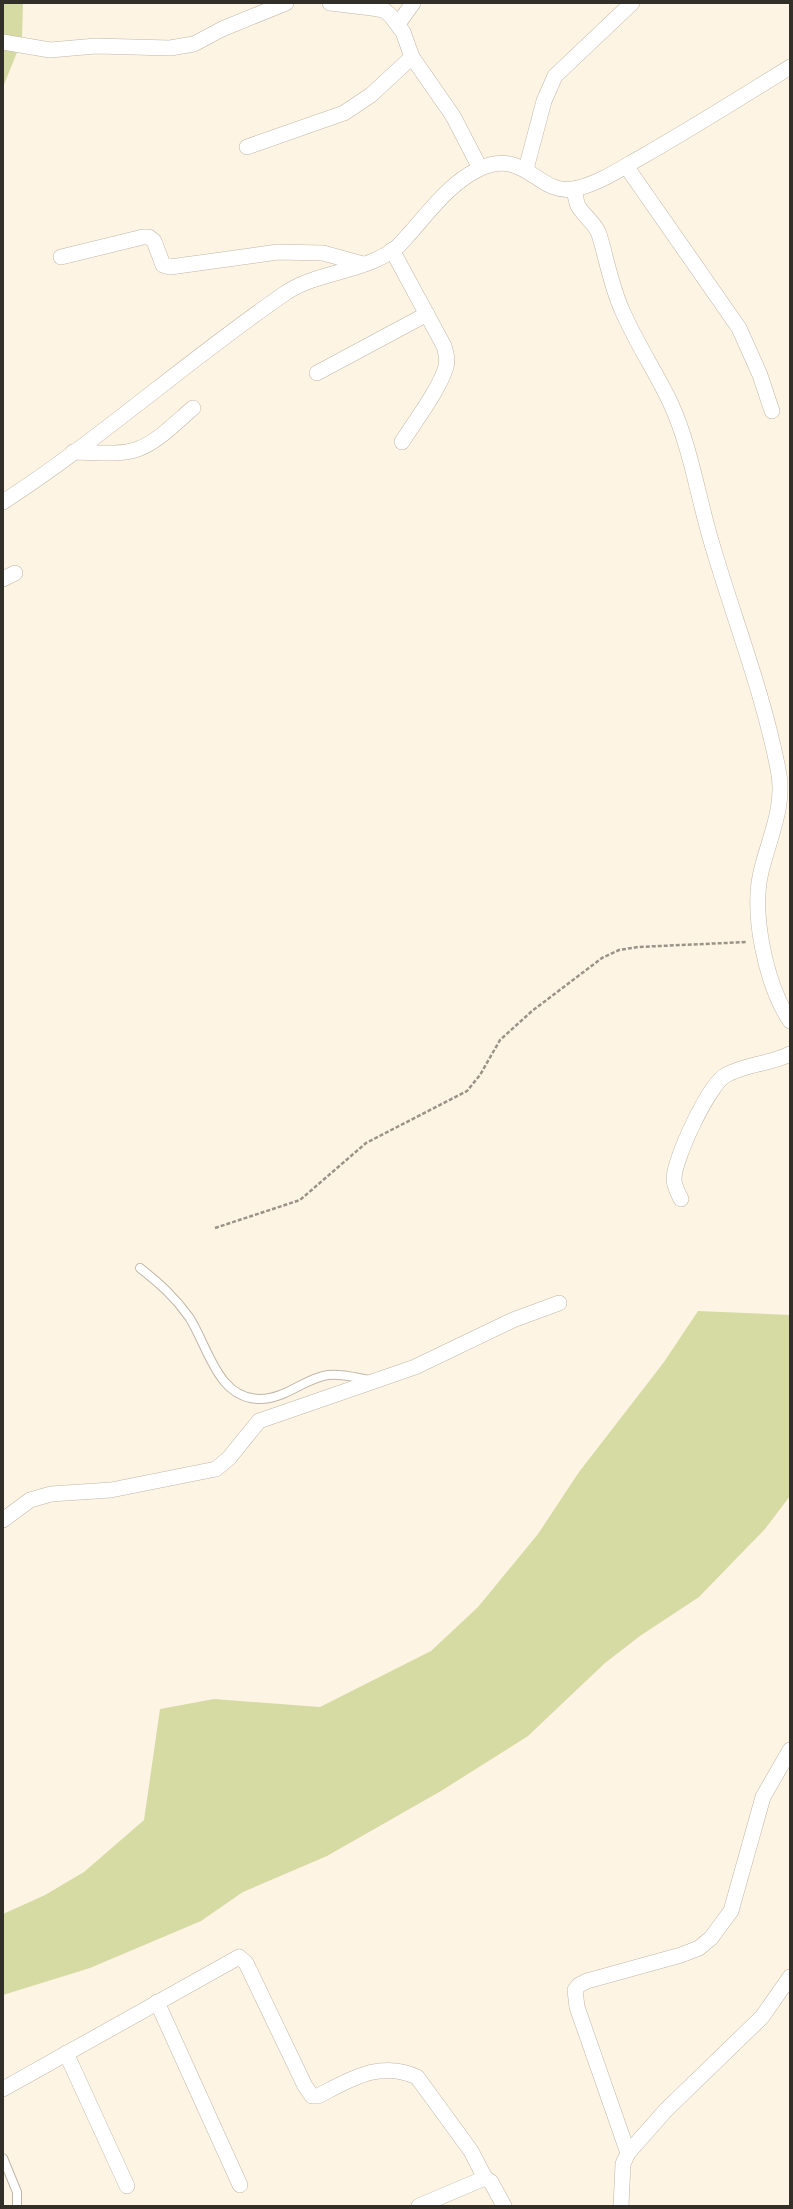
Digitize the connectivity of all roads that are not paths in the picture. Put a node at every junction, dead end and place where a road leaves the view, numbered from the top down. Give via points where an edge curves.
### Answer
1 (286, 3) edge
2 (330, 3) edge
3 (413, 3) edge
4 (632, 3) edge
5 (398, 24) junction
6 (3, 42) edge
7 (412, 57) junction
8 (790, 67) edge
9 (247, 147) dead end
10 (626, 166) junction
11 (480, 168) junction
12 (526, 170) junction
13 (574, 189) junction
14 (392, 250) junction
15 (61, 257) dead end
16 (363, 264) junction
17 (427, 314) junction
18 (317, 373) dead end
19 (193, 408) dead end
20 (772, 411) dead end
21 (402, 442) dead end
22 (73, 452) junction
23 (3, 502) edge
24 (790, 1021) edge
25 (790, 1054) edge
26 (680, 1199) dead end
27 (140, 1268) dead end
28 (559, 1303) dead end
29 (373, 1381) junction
30 (3, 1520) edge
31 (790, 1750) edge
32 (790, 1977) edge
33 (157, 2002) junction
34 (66, 2053) junction
35 (3, 2088) edge
36 (628, 2153) junction
37 (3, 2158) edge
38 (485, 2178) junction
39 (240, 2185) dead end
40 (127, 2186) dead end
41 (16, 2206) edge
42 (420, 2206) edge
43 (504, 2206) edge
44 (621, 2206) edge

1 - 6 street via 222,29 194,44 170,48 96,46 50,50
2 - 5 street via 384,10
3 - 5 street
4 - 12 street via 552,81 544,101
5 - 7 street
7 - 9 street via 371,95 344,113
7 - 11 street via 453,116
8 - 10 street
10 - 13 street
10 - 20 street via 739,328 760,375
11 - 12 street via 511,164
11 - 14 street via 449,190
12 - 13 street via 556,188
13 - 24 street via 579,207 598,232 622,312 652,367 678,423 713,549 759,694 779,770 780,797 775,826 760,873 758,906 766,964
14 - 16 street
14 - 17 street
15 - 16 street via 149,237 154,241 163,265 170,267 278,252 323,253
16 - 22 street via 321,276 290,291 226,335
17 - 18 street
17 - 21 street via 444,346 446,366 441,380
19 - 22 street via 151,443 137,449 122,452
22 - 23 street
25 - 26 street via 774,1061 739,1069 718,1081 682,1147 674,1181
27 - 29 lane via 171,1293 190,1318 223,1381 233,1392 241,1396 262,1400 280,1396 328,1375
28 - 29 street via 513,1320 415,1366
29 - 30 street via 259,1421 229,1458 216,1468 111,1490 51,1494 30,1500
31 - 36 street via 763,1797 731,1911 711,1938 699,1948 681,1955 587,1981 575,1990 577,2007
32 - 36 street via 762,2017 666,2110
33 - 34 street
33 - 38 street via 235,1958 243,1958 312,2096 318,2096 368,2072 410,2073 417,2077 471,2151
33 - 39 street
34 - 35 street
34 - 40 street
36 - 44 street via 623,2164
37 - 41 lane via 17,2192
38 - 42 street
38 - 43 street via 491,2182

